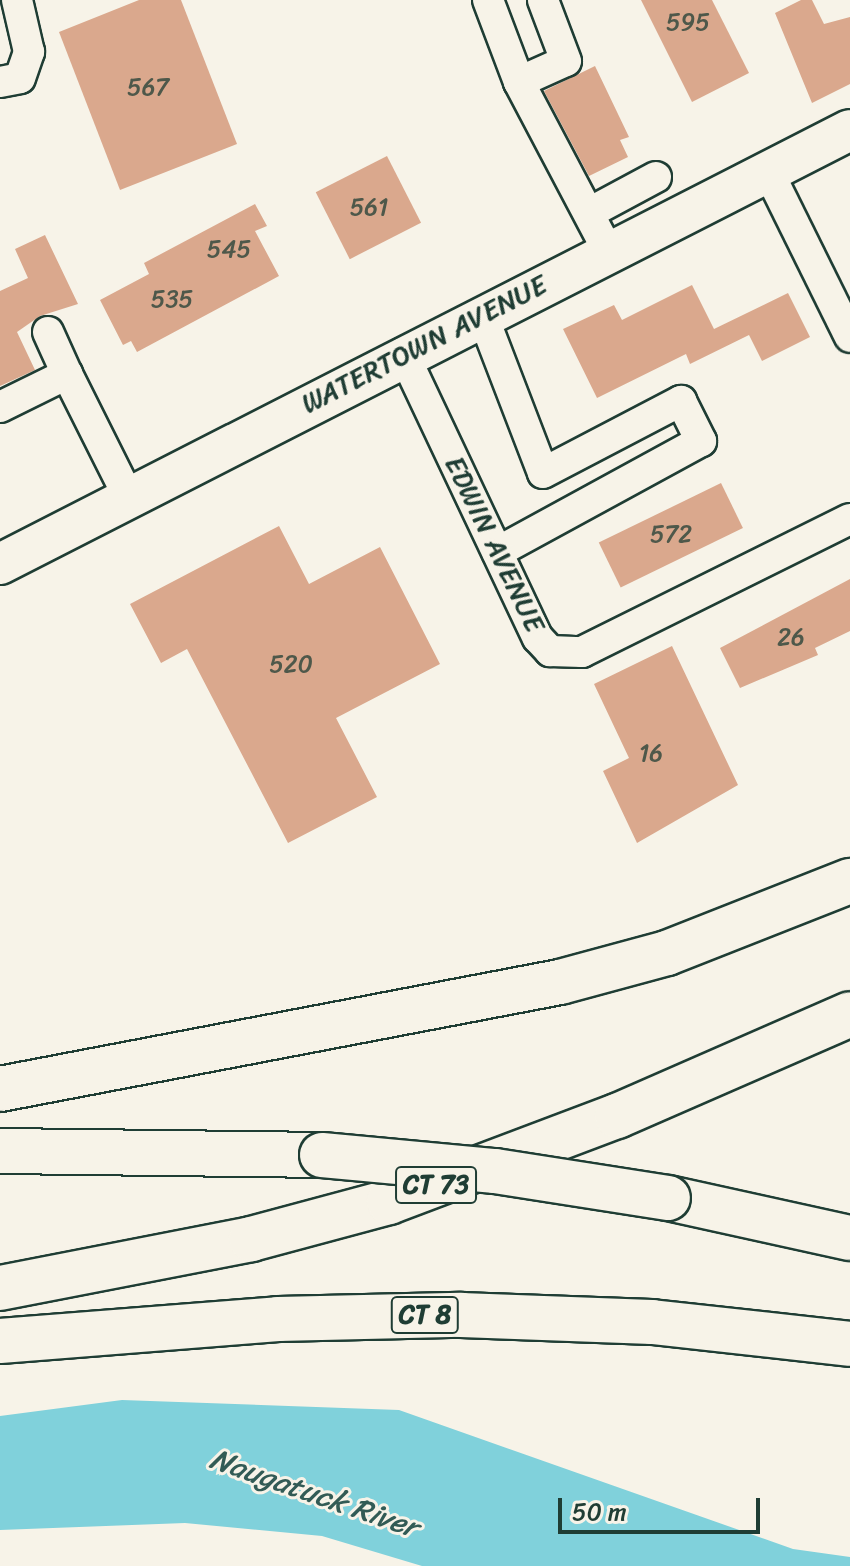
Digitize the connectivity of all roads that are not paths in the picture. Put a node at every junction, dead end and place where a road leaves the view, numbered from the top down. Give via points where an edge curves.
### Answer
1 (17, 0) edge
2 (488, 0) edge
3 (543, 0) edge
4 (10, 80) edge
5 (519, 82) junction
6 (850, 130) edge
7 (768, 171) junction
8 (656, 177) dead end
9 (589, 213) junction
10 (608, 251) junction
11 (482, 314) junction
12 (48, 332) dead end
13 (850, 337) edge
14 (403, 353) junction
15 (67, 374) junction
16 (0, 407) edge
17 (543, 473) junction
18 (128, 496) junction
19 (559, 514) junction
20 (850, 519) edge
21 (497, 552) junction
22 (2, 559) edge
23 (850, 881) edge
24 (850, 1014) edge
25 (0, 1089) edge
26 (0, 1151) edge
27 (850, 1238) edge
28 (0, 1288) edge
29 (0, 1341) edge
30 (850, 1344) edge

1 - 4 street via 29,52
2 - 5 street
3 - 5 street via 566,61
5 - 9 street
6 - 7 main road, WATERTOWN AVENUE
7 - 10 main road, WATERTOWN AVENUE
7 - 13 street
8 - 9 street
9 - 10 street
10 - 11 main road, WATERTOWN AVENUE
11 - 14 main road, WATERTOWN AVENUE
11 - 17 street
12 - 15 street
14 - 18 main road, WATERTOWN AVENUE
14 - 21 street, EDWIN AVENUE
15 - 16 street
15 - 18 street
17 - 19 street
17 - 19 street via 681,401 701,441
18 - 22 main road, WATERTOWN AVENUE
19 - 21 street
20 - 21 street, EDWIN AVENUE via 566,655 538,638
23 - 25 highway via 682,948 560,982
24 - 28 highway, CT 73 via 617,1116 389,1202 251,1239
26 - 27 highway, bridge via 322,1155 495,1171 668,1198
29 - 30 highway, CT 8 via 278,1319 461,1315 652,1322

